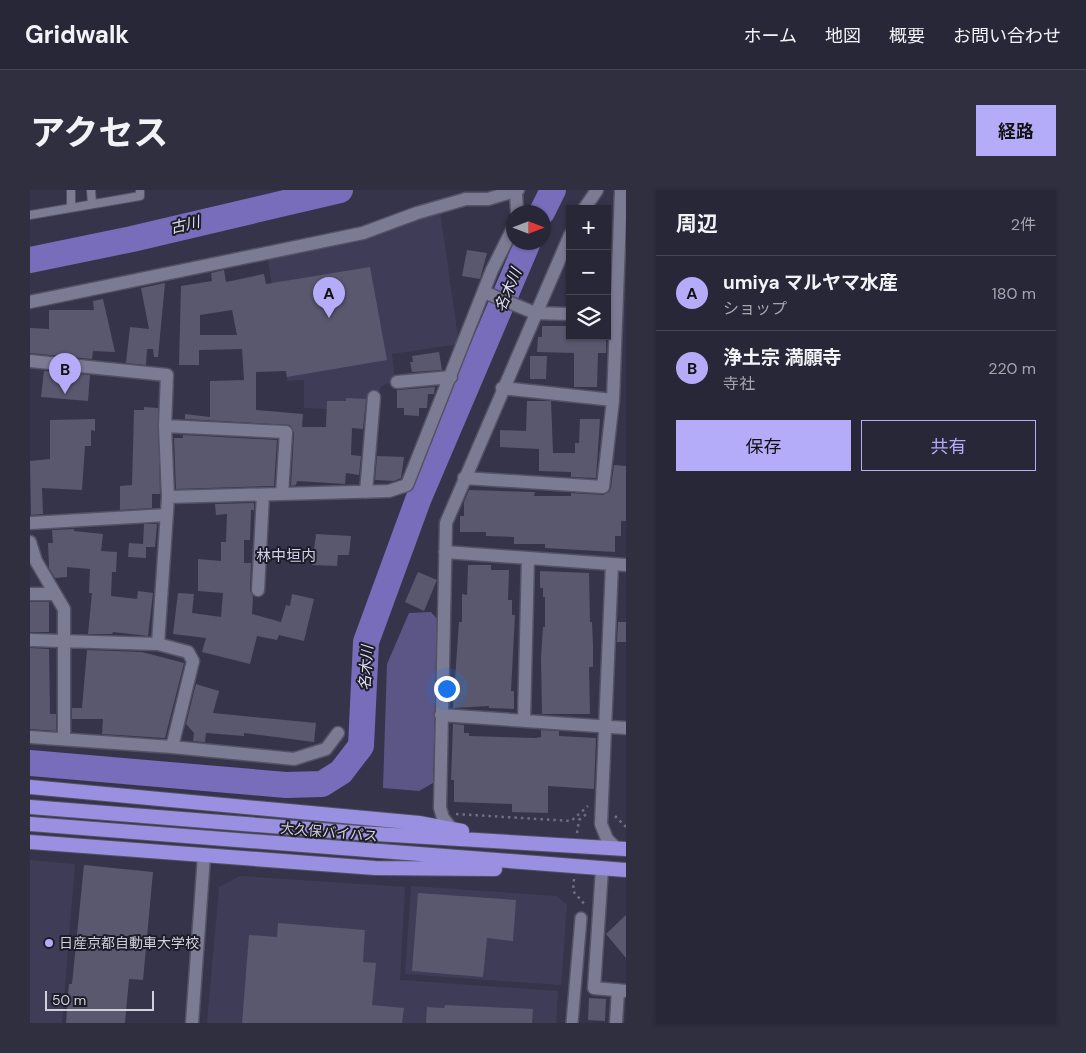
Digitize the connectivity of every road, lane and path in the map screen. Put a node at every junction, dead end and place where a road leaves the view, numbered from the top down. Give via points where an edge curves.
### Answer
1 (71, 190) edge
2 (91, 190) edge
3 (140, 190) edge
4 (597, 190) edge
5 (621, 190) edge
6 (517, 191) edge
7 (92, 204) junction
8 (517, 205) edge
9 (587, 205) edge
10 (71, 208) junction
11 (30, 215) edge
12 (506, 243) edge
13 (566, 244) edge
14 (484, 292) junction
15 (30, 302) edge
16 (535, 312) junction
17 (566, 314) edge
18 (617, 315) edge
19 (30, 360) edge
20 (451, 377) junction
21 (397, 382) dead end
22 (502, 388) junction
23 (374, 397) dead end
24 (613, 400) junction
25 (165, 426) junction
26 (464, 478) junction
27 (366, 492) junction
28 (263, 494) junction
29 (282, 494) junction
30 (168, 497) junction
31 (167, 515) junction
32 (30, 523) edge
33 (30, 542) edge
34 (445, 552) junction
35 (528, 558) junction
36 (612, 564) junction
37 (626, 565) edge
38 (258, 590) dead end
39 (30, 594) edge
40 (55, 594) junction
41 (30, 640) edge
42 (64, 640) junction
43 (158, 644) junction
44 (442, 715) junction
45 (524, 720) junction
46 (606, 726) junction
47 (626, 728) edge
48 (338, 733) dead end
49 (30, 737) edge
50 (64, 739) junction
51 (172, 747) junction
52 (30, 788) edge
53 (602, 802) junction
54 (30, 807) edge
55 (440, 808) junction
56 (30, 824) edge
57 (452, 830) junction
58 (498, 841) junction
59 (30, 842) edge
60 (621, 849) edge
61 (204, 856) junction
62 (523, 864) junction
63 (602, 869) junction
64 (626, 870) edge
65 (574, 878) dead end
66 (586, 914) joint
67 (622, 991) edge
68 (192, 1023) edge
69 (572, 1023) edge
70 (616, 1023) edge

1 - 10 lane
2 - 7 lane
3 - 7 lane via 140,196
4 - 9 street
5 - 18 street
6 - 8 street
6 - 15 street via 466,199 417,213 363,234
7 - 10 lane
10 - 11 lane
12 - 14 street
13 - 16 street
14 - 16 street
14 - 20 street
16 - 17 street
16 - 22 street
18 - 24 street
19 - 25 street via 167,374
20 - 21 street
20 - 27 street via 407,485 389,491
22 - 24 street
22 - 26 street
23 - 27 street
24 - 26 street via 603,487
25 - 29 street via 286,432
25 - 30 street
26 - 34 street via 446,523
27 - 29 street
28 - 29 street
28 - 30 street
28 - 38 street
30 - 31 street
31 - 32 street
31 - 43 street
33 - 40 street via 36,561
34 - 35 street
34 - 44 street
35 - 36 street
35 - 45 street
36 - 37 street
36 - 46 street
39 - 40 street
40 - 42 street via 64,608
41 - 42 street
42 - 43 street
42 - 50 street
43 - 51 street via 188,652 193,661
44 - 45 street
44 - 55 street
45 - 46 street
46 - 47 street
46 - 53 street
48 - 51 street via 326,749 294,759
49 - 50 street
50 - 51 street
52 - 57 highway via 419,823
53 - 55 path via 594,800 571,821 457,814
53 - 60 street via 603,830 607,839
54 - 58 highway, 大久保バイパス
55 - 57 street
56 - 62 highway, 大久保バイパス
57 - 58 highway
58 - 60 highway, 大久保バイパス
59 - 61 highway
61 - 62 highway via 375,868 490,870
61 - 68 street
62 - 63 highway, 大久保バイパス
63 - 64 highway, 大久保バイパス
63 - 67 street via 594,988
65 - 66 path via 573,891
66 - 69 street
67 - 70 street

